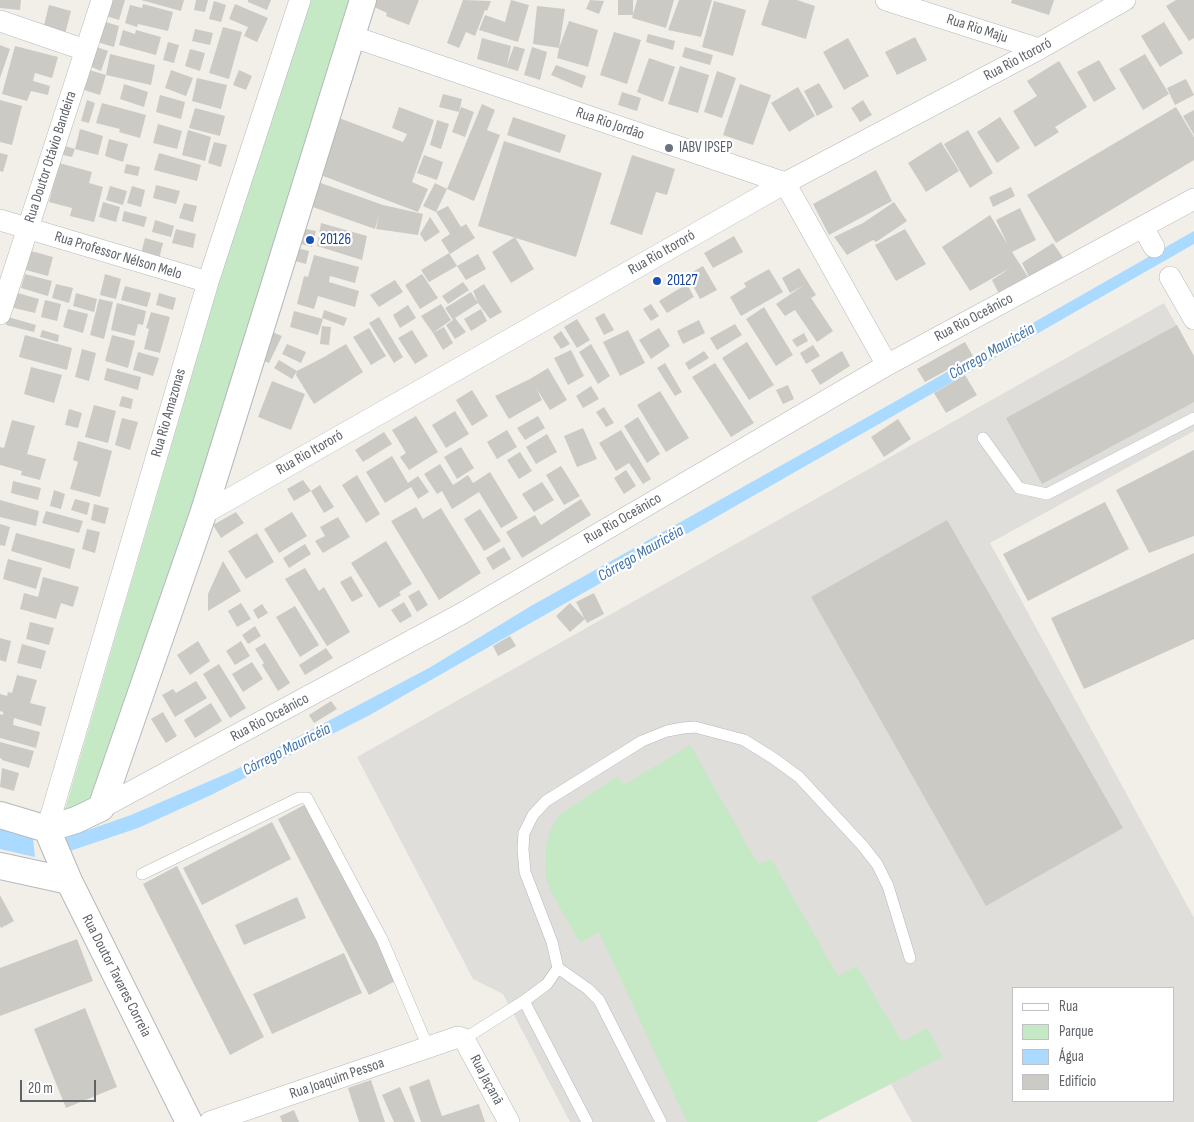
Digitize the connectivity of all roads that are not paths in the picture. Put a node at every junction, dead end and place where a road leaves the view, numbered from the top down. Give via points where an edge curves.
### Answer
1 (102, 0) edge
2 (300, 0) edge
3 (362, 0) edge
4 (886, 0) edge
5 (1125, 0) edge
6 (0, 22) edge
7 (352, 36) junction
8 (1039, 49) junction
9 (85, 50) junction
10 (785, 183) junction
11 (1194, 199) edge
12 (0, 220) edge
13 (1143, 227) junction
14 (28, 228) junction
15 (1154, 247) dead end
16 (1170, 277) dead end
17 (208, 282) junction
18 (1192, 306) edge
19 (0, 314) edge
20 (887, 365) junction
21 (1194, 418) edge
22 (983, 438) dead end
23 (203, 514) junction
24 (100, 808) junction
25 (0, 815) edge
26 (47, 829) junction
27 (0, 866) edge
28 (142, 874) dead end
29 (69, 881) junction
30 (910, 958) dead end
31 (558, 968) junction
32 (524, 1001) junction
33 (464, 1039) junction
34 (428, 1047) junction
35 (189, 1122) edge
36 (210, 1122) edge
37 (508, 1122) edge
38 (587, 1122) edge
39 (661, 1122) edge

1 - 9 street, Rua Doutor Otávio Bandeira
2 - 17 street, Rua Rio Amazonas
3 - 7 street
4 - 8 street, Rua Rio Maju
5 - 8 street, Rua Rio Itororó
6 - 9 street
7 - 10 street, Rua Rio Jordão
7 - 23 street
8 - 10 street, Rua Rio Itororó
9 - 14 street, Rua Doutor Otávio Bandeira
10 - 20 street
10 - 23 street, Rua Rio Itororó
11 - 13 street, Rua Rio Oceânico
12 - 14 street, Rua Professor Nélson Melo
13 - 15 street
13 - 20 street, Rua Rio Oceânico
14 - 17 street, Rua Professor Nélson Melo
14 - 19 street, Rua Doutor Otávio Bandeira
16 - 18 street
17 - 26 street, Rua Rio Amazonas
20 - 24 street, Rua Rio Oceânico via 461,614
21 - 22 lane via 1047,494 1019,488
23 - 24 street
24 - 26 street, Rua Rio Oceânico
25 - 26 street
26 - 29 street, Rua Doutor Tavares Correia
27 - 29 street
28 - 34 lane via 300,798 307,798 382,939
29 - 35 street, Rua Doutor Tavares Correia
30 - 31 lane via 888,886 877,864 799,777 744,740 695,727 667,731 642,741 546,801 533,816 524,833 525,872 552,942
31 - 32 lane via 547,984
31 - 39 lane via 599,1000
32 - 33 lane
32 - 38 lane
33 - 34 street, Rua Joaquim Pessoa
33 - 37 street, Rua Jaçanã
34 - 36 street, Rua Joaquim Pessoa

